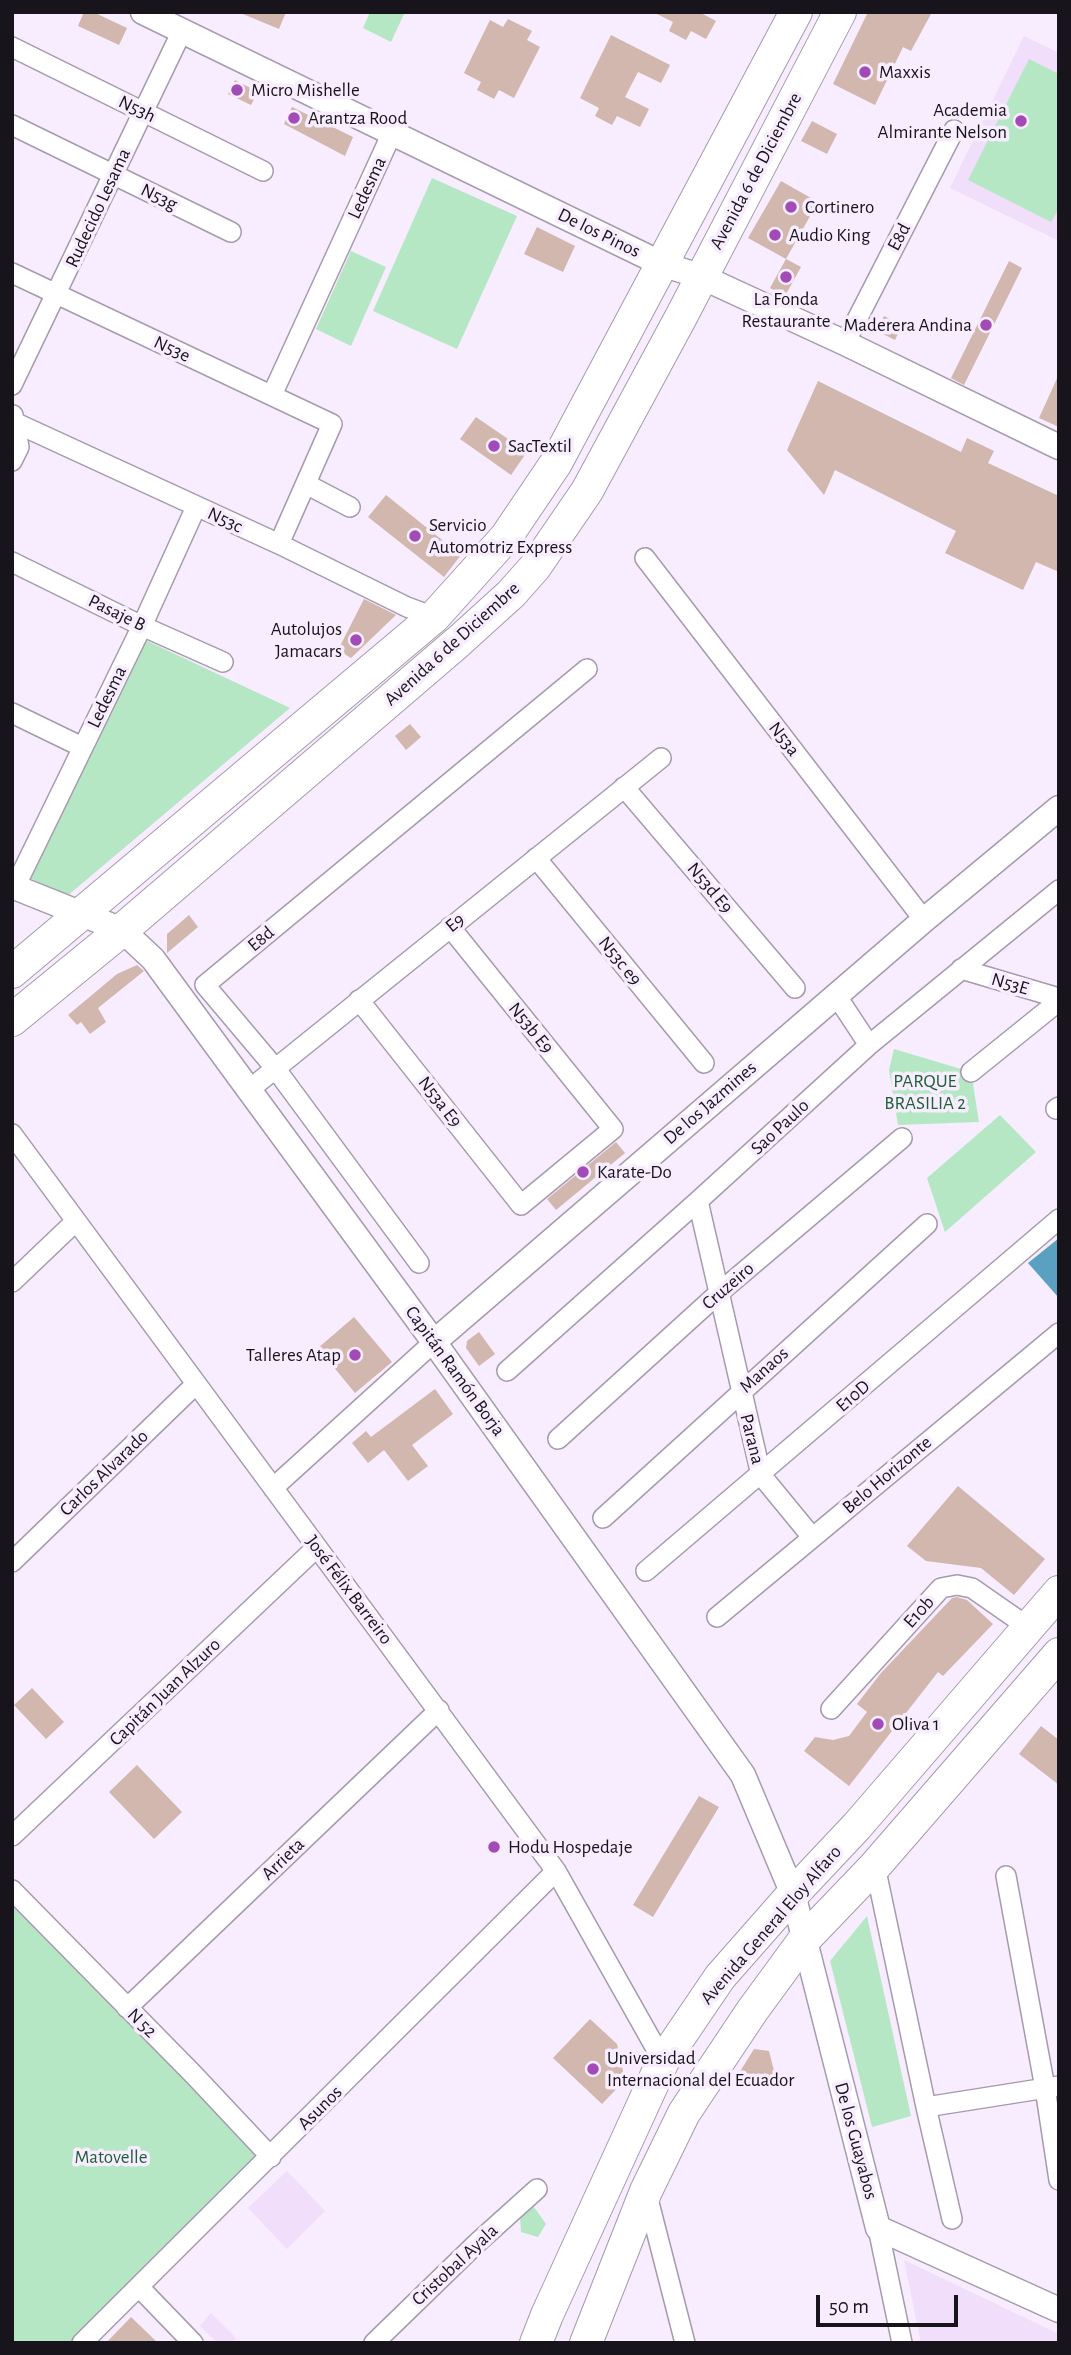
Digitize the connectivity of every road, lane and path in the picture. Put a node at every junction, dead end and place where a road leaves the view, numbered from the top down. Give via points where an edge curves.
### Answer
1 (143, 12) edge
2 (796, 12) edge
3 (840, 12) edge
4 (182, 31) junction
5 (12, 47) edge
6 (143, 112) junction
7 (12, 125) edge
8 (954, 130) dead end
9 (392, 133) junction
10 (262, 171) dead end
11 (113, 175) junction
12 (231, 232) dead end
13 (663, 264) junction
14 (12, 273) edge
15 (702, 277) junction
16 (56, 295) junction
17 (845, 343) junction
18 (12, 385) edge
19 (272, 395) junction
20 (14, 419) edge
21 (1059, 447) edge
22 (12, 461) edge
23 (306, 484) junction
24 (196, 507) junction
25 (350, 507) dead end
26 (279, 544) junction
27 (645, 558) dead end
28 (12, 562) edge
29 (434, 617) junction
30 (142, 626) junction
31 (223, 662) dead end
32 (587, 668) dead end
33 (12, 713) edge
34 (82, 747) junction
35 (660, 758) dead end
36 (624, 787) junction
37 (1059, 808) edge
38 (536, 858) junction
39 (13, 886) edge
40 (1059, 890) edge
41 (82, 914) junction
42 (924, 920) junction
43 (450, 928) junction
44 (122, 930) junction
45 (961, 969) junction
46 (12, 972) edge
47 (795, 989) dead end
48 (836, 995) junction
49 (1059, 999) edge
50 (359, 1000) junction
51 (12, 1020) edge
52 (869, 1045) junction
53 (704, 1063) dead end
54 (275, 1068) junction
55 (971, 1072) dead end
56 (250, 1088) junction
57 (12, 1133) edge
58 (902, 1138) dead end
59 (698, 1202) junction
60 (521, 1205) joint
61 (1059, 1219) edge
62 (76, 1220) junction
63 (927, 1224) dead end
64 (419, 1263) dead end
65 (12, 1282) edge
66 (720, 1292) junction
67 (1059, 1333) edge
68 (434, 1342) junction
69 (507, 1371) dead end
70 (196, 1384) junction
71 (740, 1392) junction
72 (558, 1439) dead end
73 (761, 1475) junction
74 (273, 1488) junction
75 (603, 1518) dead end
76 (812, 1537) junction
77 (317, 1547) junction
78 (12, 1562) edge
79 (646, 1570) dead end
80 (1059, 1592) edge
81 (717, 1617) dead end
82 (1028, 1628) junction
83 (1059, 1654) edge
84 (831, 1709) dead end
85 (439, 1710) junction
86 (12, 1836) edge
87 (875, 1866) junction
88 (556, 1871) junction
89 (1006, 1877) dead end
90 (12, 1890) edge
91 (793, 1894) junction
92 (804, 1940) junction
93 (127, 2008) junction
94 (663, 2062) junction
95 (1052, 2087) edge
96 (926, 2107) junction
97 (271, 2157) junction
98 (1059, 2180) edge
99 (537, 2189) dead end
100 (646, 2191) junction
101 (952, 2219) dead end
102 (878, 2228) junction
103 (139, 2287) junction
104 (1059, 2310) edge
105 (82, 2343) edge
106 (193, 2343) edge
107 (374, 2343) edge
108 (536, 2343) edge
109 (586, 2343) edge
110 (685, 2343) edge
111 (902, 2343) edge

1 - 4 street, De los Pinos
2 - 13 main road, Avenida 6 de Diciembre
3 - 15 main road, Avenida 6 de Diciembre
4 - 6 street, Rudecido Lesama
4 - 9 street, De los Pinos
5 - 6 street, N53h
6 - 10 street, N53h
6 - 11 street, Rudecido Lesama
7 - 11 street, N53g
8 - 17 street, E8d
9 - 13 street, De los Pinos
9 - 19 street, Ledesma
11 - 12 street, N53g
11 - 16 street, Rudecido Lesama
13 - 15 street, De los Pinos
13 - 29 main road, Avenida 6 de Diciembre via 556,463 506,537
14 - 16 street, N53e
15 - 17 street, De los Pinos
15 - 44 main road, Avenida 6 de Diciembre via 587,491 511,594
16 - 18 street, Rudecido Lesama
16 - 19 street, N53e
17 - 21 street, De los Pinos
19 - 23 street, N53e via 332,424
20 - 22 street via 19,447
20 - 24 street, N53c
23 - 25 street
23 - 26 street
24 - 26 street, N53c
24 - 30 street, Ledesma
26 - 29 street, N53c
27 - 42 street, N53a
28 - 30 street, Pasaje B
29 - 41 main road, Avenida 6 de Diciembre
30 - 31 street, Pasaje B
30 - 34 street, Ledesma
32 - 54 street, E8d via 205,985
33 - 34 street
34 - 39 street, Ledesma
35 - 36 street, E9
36 - 38 street, E9
36 - 47 street, N53d E9
37 - 42 street, De los Jazmines
38 - 43 street, E9
38 - 53 street, N53c e9
39 - 41 street, Capitán Ramón Borja
40 - 45 street, Sao Paulo
41 - 44 street, Capitán Ramón Borja
41 - 46 main road, Avenida 6 de Diciembre
42 - 48 street, De los Jazmines
43 - 50 street, E9
43 - 60 street, N53b E9 via 613,1129
44 - 51 main road, Avenida 6 de Diciembre
44 - 56 street, Capitán Ramón Borja via 153,960
45 - 49 street, N53E
45 - 52 street, Sao Paulo
48 - 52 street
48 - 68 street, De los Jazmines
49 - 55 street
50 - 54 street, E9
50 - 60 street, N53a E9
52 - 59 street, Sao Paulo
54 - 56 street, E9
54 - 64 street, E8d
56 - 68 street, Capitán Ramón Borja
57 - 62 street, José Félix Barreiro
58 - 66 street, Cruzeiro
59 - 66 street, Parana
59 - 69 street, Sao Paulo
61 - 73 street, E10D
62 - 65 street
62 - 70 street, José Félix Barreiro
63 - 71 street, Manaos
66 - 71 street, Parana
66 - 72 street, Cruzeiro
67 - 76 street, Belo Horizonte
68 - 74 street, De los Jazmines
68 - 91 street, Capitán Ramón Borja via 743,1775
70 - 74 street, José Félix Barreiro
70 - 78 street, Carlos Alvarado
71 - 73 street, Parana
71 - 75 street, Manaos
73 - 76 street, Parana
73 - 79 street, E10D
74 - 77 street, José Félix Barreiro
76 - 81 street, Belo Horizonte
77 - 85 street, José Félix Barreiro
77 - 86 street, Capitán Juan Alzuro
80 - 82 main road, Avenida General Eloy Alfaro
82 - 84 street, E10b via 972,1588 940,1588
82 - 91 main road, Avenida General Eloy Alfaro
83 - 87 main road, Avenida General Eloy Alfaro
85 - 88 street, José Félix Barreiro
85 - 93 street, Arrieta
87 - 92 main road, Avenida General Eloy Alfaro
87 - 96 street
88 - 94 street, José Félix Barreiro
88 - 97 street, Asunos
89 - 95 street
90 - 93 street, N 52
91 - 92 street, Capitán Ramón Borja
91 - 94 main road, Avenida General Eloy Alfaro via 720,1977
92 - 100 main road, Avenida General Eloy Alfaro via 684,2113
92 - 102 street, De los Guayabos
93 - 97 street, N 52
94 - 108 main road, Avenida General Eloy Alfaro
95 - 96 street
95 - 98 street
96 - 101 street
97 - 103 street, Asunos
99 - 107 street, Cristobal Ayala
100 - 109 main road, Avenida General Eloy Alfaro
100 - 110 street
102 - 104 street
102 - 111 street, De los Guayabos
103 - 105 street, Asunos
103 - 106 street

